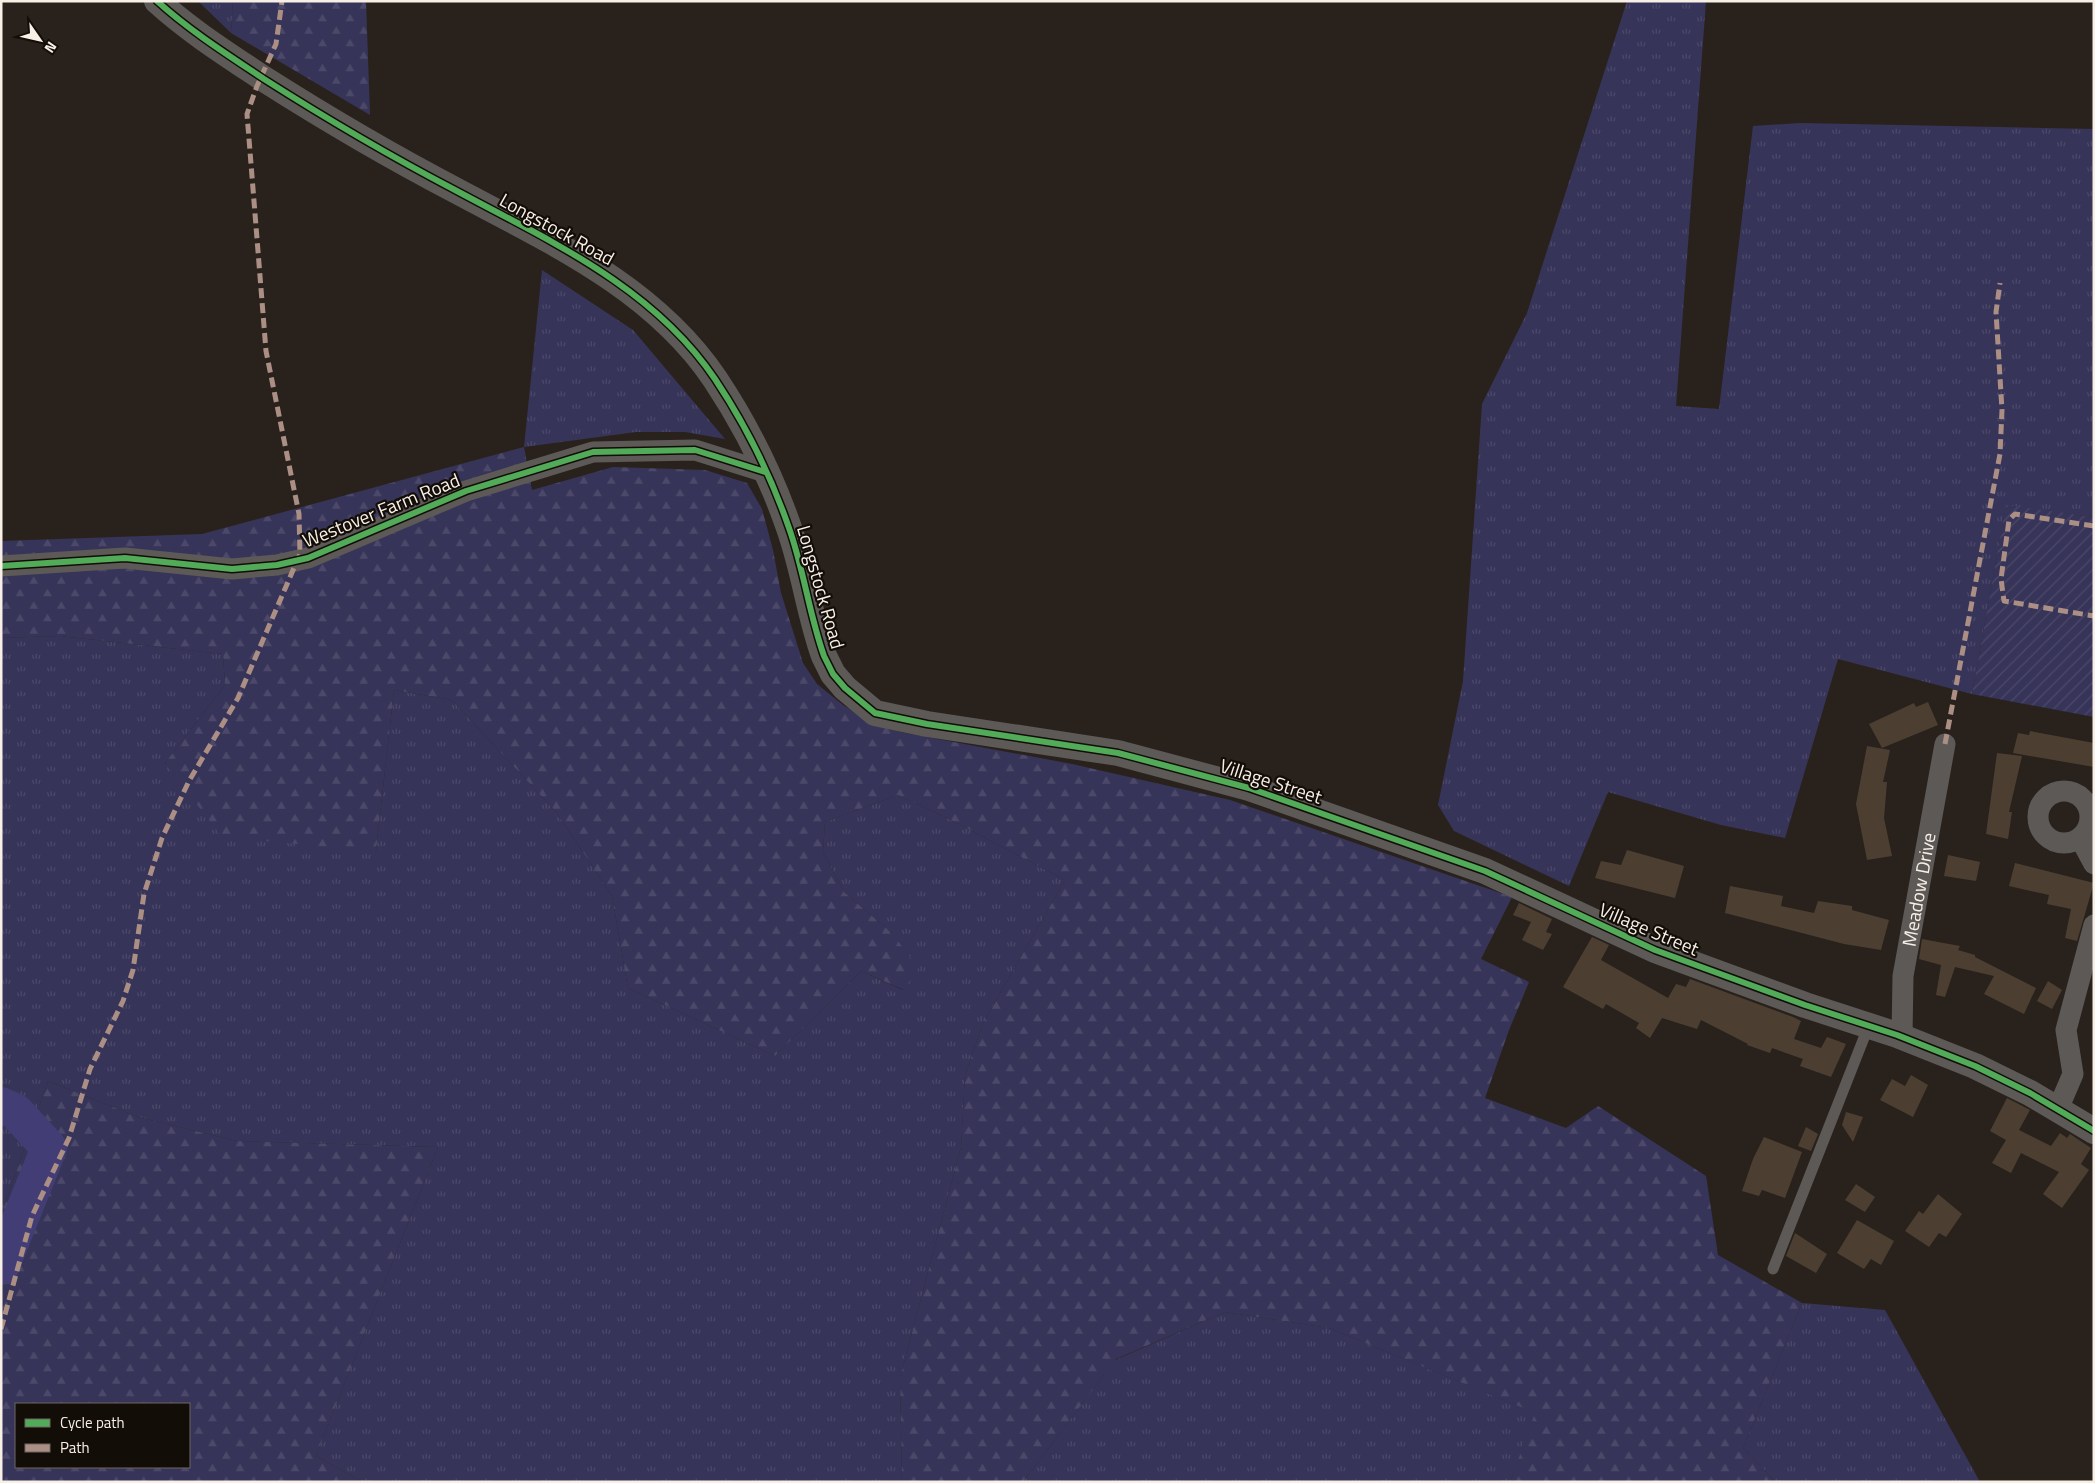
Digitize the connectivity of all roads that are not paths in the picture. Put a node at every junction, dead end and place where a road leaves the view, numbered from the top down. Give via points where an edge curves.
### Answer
1 (157, 1) edge
2 (765, 472) junction
3 (1, 566) edge
4 (1945, 744) dead end
5 (1186, 770) joint
6 (2090, 800) edge
7 (2080, 838) junction
8 (2094, 864) edge
9 (2094, 925) edge
10 (1869, 1026) junction
11 (1902, 1036) junction
12 (2058, 1109) junction
13 (2094, 1130) edge
14 (1773, 1270) dead end

1 - 2 street, Longstock Road via 234,59 350,133 580,258 640,298 688,345 714,377
2 - 3 street, Westover Farm Road via 695,450 593,452 466,491 308,558 285,563 232,568 125,558
2 - 5 street, Longstock Road via 789,527 824,656 833,674 860,703 875,713 899,720 1118,753
4 - 11 street, Meadow Drive via 1903,976
5 - 10 street, Village Street via 1249,788 1485,870 1655,950
6 - 7 street via 2089,825
6 - 7 street via 2071,791 2053,792 2040,804 2041,830 2047,837 2063,843
7 - 8 street
9 - 12 street via 2066,1030 2072,1074
10 - 11 street, Village Street
10 - 14 lane
11 - 12 street, Village Street via 1975,1066
12 - 13 street, Village Street

